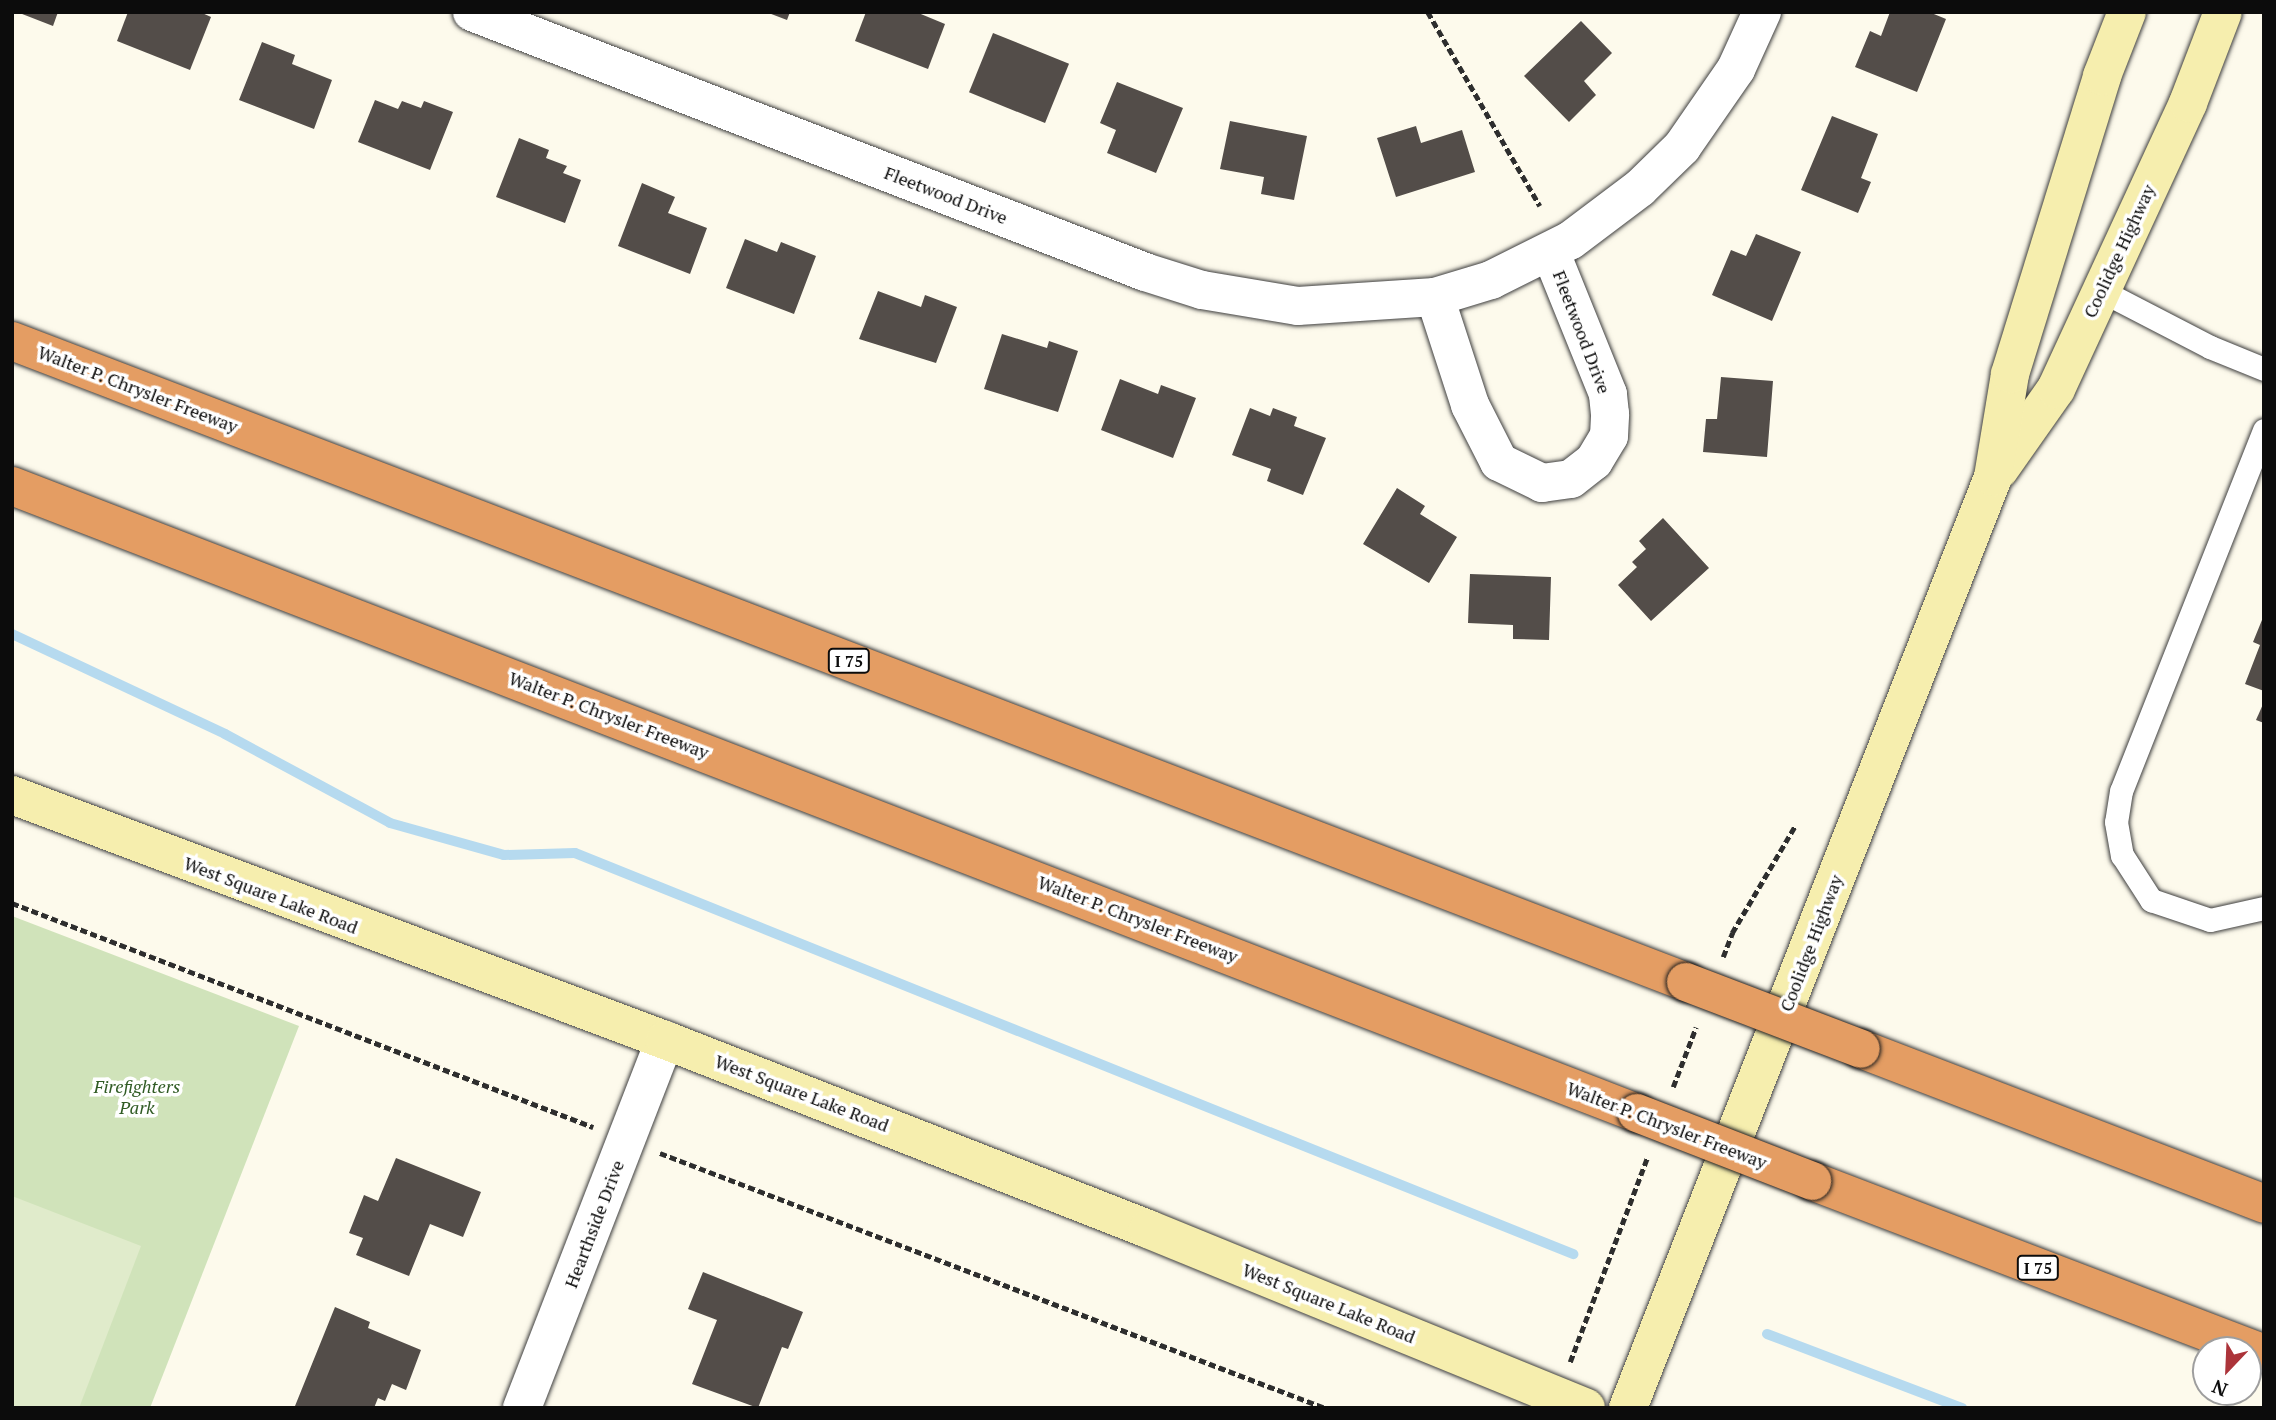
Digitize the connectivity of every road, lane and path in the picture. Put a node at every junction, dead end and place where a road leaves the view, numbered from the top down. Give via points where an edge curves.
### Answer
1 (472, 12) edge
2 (1428, 12) edge
3 (1762, 12) edge
4 (2127, 12) edge
5 (2223, 12) edge
6 (1540, 206) dead end
7 (1551, 253) junction
8 (2100, 290) junction
9 (1434, 298) junction
10 (12, 341) edge
11 (2264, 369) edge
12 (2264, 430) edge
13 (1993, 477) junction
14 (12, 486) edge
15 (12, 795) edge
16 (12, 903) edge
17 (2264, 908) edge
18 (665, 1040) junction
19 (604, 1132) dead end
20 (650, 1149) dead end
21 (2264, 1204) edge
22 (2264, 1354) edge
23 (522, 1408) edge
24 (1325, 1408) edge
25 (1586, 1408) edge
26 (1628, 1408) edge

1 - 9 street, Fleetwood Drive via 1202,290 1298,306
2 - 6 path
3 - 7 street, Fleetwood Drive via 1736,69 1682,146 1631,195
4 - 13 main road, Coolidge Highway via 2102,76 2010,374
5 - 8 main road, Coolidge Highway via 2188,103
7 - 9 street, Fleetwood Drive via 1491,280
7 - 9 street, Fleetwood Drive via 1608,394 1609,436 1594,461 1571,480 1542,482 1499,462 1470,405
8 - 11 lane via 2210,347
8 - 13 main road, Coolidge Highway via 2056,389
10 - 21 highway, Walter P. Chrysler Freeway / I 75, bridge
12 - 17 lane via 2122,791 2116,822 2122,855 2151,900 2210,920
13 - 26 main road, Coolidge Highway
14 - 22 highway, Walter P. Chrysler Freeway / I 75, bridge
15 - 18 main road, West Square Lake Road
16 - 19 path
18 - 23 street, Hearthside Drive
18 - 25 main road, West Square Lake Road via 1148,1228
20 - 24 path

